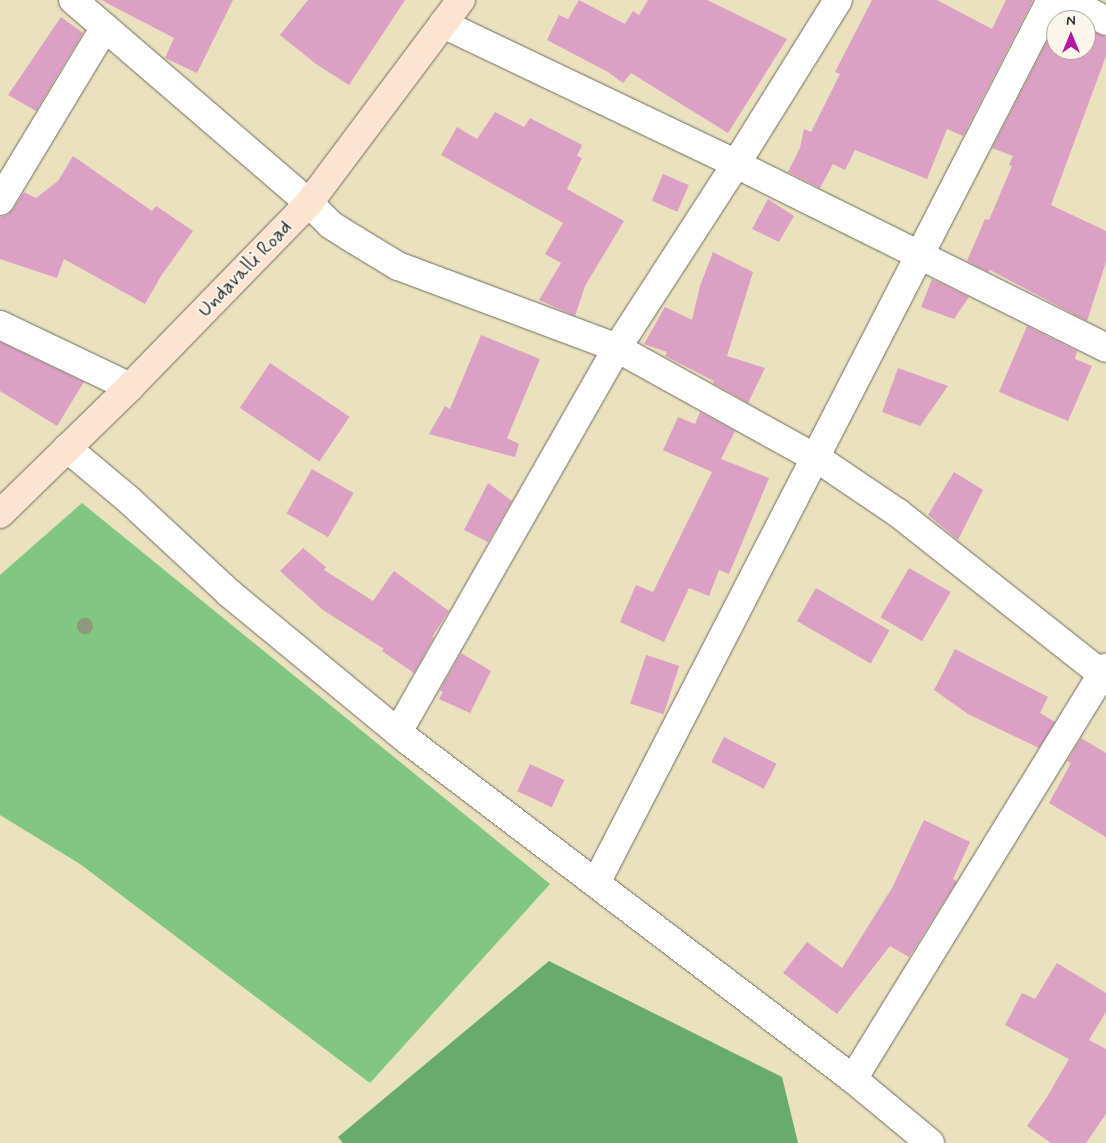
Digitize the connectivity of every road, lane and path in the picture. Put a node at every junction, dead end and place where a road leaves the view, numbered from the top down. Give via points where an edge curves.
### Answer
1 (74, 0) edge
2 (461, 0) edge
3 (838, 0) edge
4 (1051, 0) edge
5 (1068, 0) edge
6 (1106, 21) edge
7 (443, 24) junction
8 (105, 27) junction
9 (736, 164) junction
10 (0, 200) edge
11 (309, 204) junction
12 (920, 255) junction
13 (0, 325) edge
14 (616, 348) junction
15 (1106, 348) edge
16 (130, 386) junction
17 (67, 448) junction
18 (814, 458) junction
19 (0, 514) edge
20 (1104, 672) edge
21 (398, 732) junction
22 (596, 883) junction
23 (853, 1079) junction
24 (930, 1143) edge

1 - 8 street
2 - 7 main road, Undavalli Road
3 - 9 street
4 - 12 street
5 - 6 street
7 - 9 street
7 - 11 main road, Undavalli Road
8 - 10 street
8 - 11 street
9 - 12 street
9 - 14 street
11 - 14 street via 331,225 398,266
11 - 16 main road, Undavalli Road
12 - 15 street
12 - 18 street
13 - 16 street
14 - 18 street
14 - 21 street
16 - 17 main road, Undavalli Road
17 - 19 main road, Undavalli Road
17 - 21 street via 129,500 229,593
18 - 20 street via 898,513
18 - 22 street
20 - 23 street
21 - 22 street
22 - 23 street
23 - 24 street

